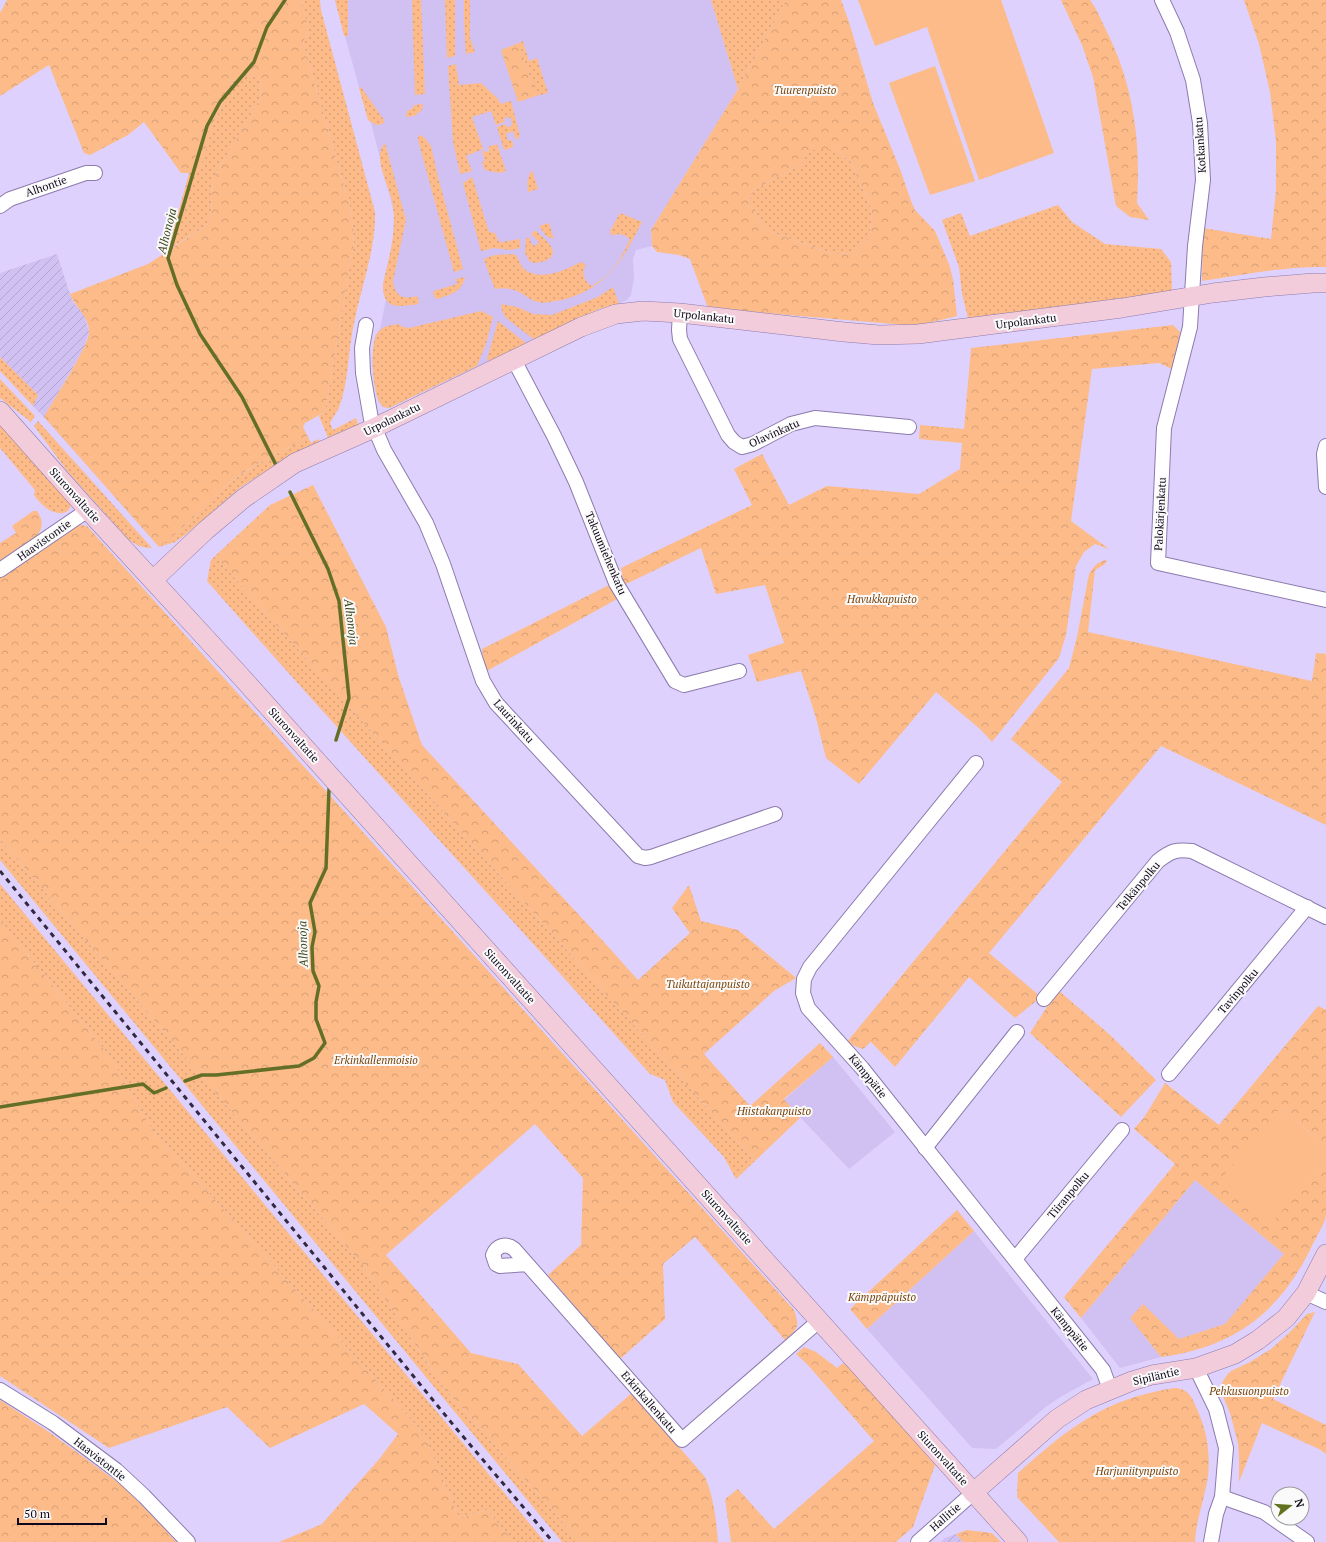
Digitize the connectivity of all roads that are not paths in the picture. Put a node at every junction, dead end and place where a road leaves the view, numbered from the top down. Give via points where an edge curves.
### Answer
1 (1162, 0) edge
2 (95, 173) dead end
3 (0, 206) edge
4 (1326, 284) edge
5 (1191, 296) junction
6 (680, 313) junction
7 (366, 325) dead end
8 (514, 360) junction
9 (0, 411) edge
10 (909, 427) dead end
11 (374, 428) junction
12 (1326, 446) edge
13 (1326, 487) edge
14 (88, 510) junction
15 (0, 570) edge
16 (153, 580) junction
17 (1326, 600) edge
18 (739, 671) dead end
19 (976, 763) dead end
20 (775, 814) dead end
21 (1307, 907) junction
22 (1326, 917) edge
23 (1044, 999) dead end
24 (1017, 1032) dead end
25 (1169, 1074) dead end
26 (1122, 1130) dead end
27 (925, 1148) junction
28 (1326, 1254) edge
29 (1015, 1259) junction
30 (527, 1264) dead end
31 (1306, 1293) junction
32 (1326, 1302) edge
33 (820, 1320) junction
34 (1196, 1368) junction
35 (1110, 1389) junction
36 (0, 1390) edge
37 (973, 1493) junction
38 (1222, 1497) junction
39 (188, 1542) edge
40 (918, 1542) edge
41 (1018, 1542) edge
42 (1211, 1542) edge
43 (1307, 1542) edge

1 - 5 street, Kotkankatu via 1177,32 1189,68 1200,123 1203,180
2 - 3 street, Alhontie via 86,173 10,199
4 - 5 main road, Urpolankatu via 1264,287
5 - 6 main road, Urpolankatu via 1122,308 918,334 844,332
5 - 17 street, Palokärjenkatu via 1188,338 1164,428 1158,563
6 - 8 main road, Urpolankatu via 643,311 616,314 581,327
6 - 10 street, Olavinkatu via 680,339 728,435 742,447 791,424 815,418
7 - 11 street, Laurinkatu via 362,348 363,373
8 - 11 main road, Urpolankatu
8 - 18 street, Takuumiehenkatu via 576,482 616,583 675,681 684,685
9 - 14 main road, Siuronvaltatie
11 - 16 main road, Urpolankatu via 295,463 244,498
11 - 20 street, Laurinkatu via 426,523 443,564 483,681 496,703 638,856 651,857
12 - 13 street
14 - 15 street, Haavistontie
14 - 16 main road, Siuronvaltatie
16 - 33 main road, Siuronvaltatie
19 - 27 street, Kämppätie via 810,967 804,979 803,994 808,1008 862,1068
21 - 22 street, Telkänpolku
21 - 23 street, Telkänpolku via 1192,851 1168,853
21 - 25 street, Tavinpolku
24 - 27 street
26 - 29 street, Tiiranpolku
27 - 29 street, Kämppätie
28 - 31 main road, Sipiläntie
29 - 35 street, Kämppätie via 1103,1370
30 - 33 street, Erkinkallenkatu via 682,1440
31 - 32 street
31 - 34 main road, Sipiläntie via 1286,1318 1258,1340 1235,1354
33 - 37 main road, Siuronvaltatie
34 - 35 main road, Sipiläntie via 1152,1375
34 - 38 street via 1216,1409 1226,1448
35 - 37 main road, Sipiläntie via 1086,1400 1057,1419
36 - 39 street, Haavistontie via 53,1423 116,1470
37 - 40 street, Hallitie
37 - 41 main road, Siuronvaltatie
38 - 42 street
38 - 43 street via 1264,1512

